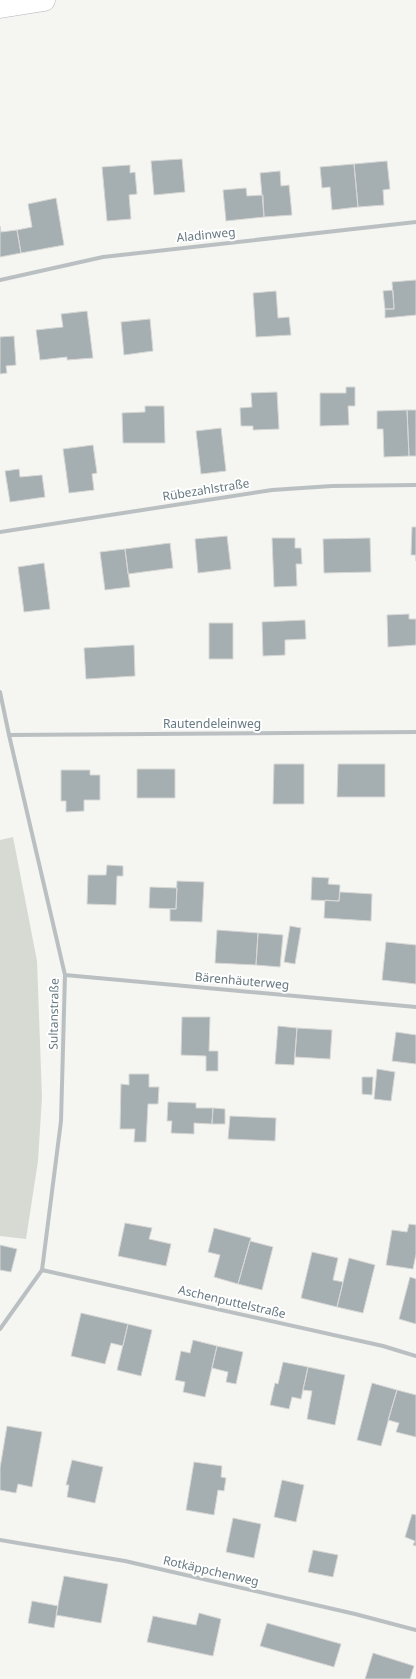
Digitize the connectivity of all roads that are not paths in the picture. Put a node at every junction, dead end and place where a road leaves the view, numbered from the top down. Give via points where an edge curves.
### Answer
1 (44, 0) edge
2 (0, 7) edge
3 (416, 222) edge
4 (0, 280) edge
5 (416, 485) edge
6 (0, 532) edge
7 (0, 692) edge
8 (416, 732) edge
9 (9, 735) junction
10 (65, 975) junction
11 (416, 1007) edge
12 (42, 1270) junction
13 (0, 1329) edge
14 (416, 1356) edge
15 (0, 1540) edge
16 (416, 1630) edge

1 - 2 highway
3 - 4 street, Aladinweg via 103,257
5 - 6 street, Rübezahlstraße via 272,490
7 - 9 street, Sultanstraße
8 - 9 street, Rautendeleinweg
9 - 10 street, Sultanstraße
10 - 11 street, Bärenhäuterweg
10 - 12 street, Sultanstraße via 61,1121
12 - 13 street, Sultanstraße
12 - 14 street, Aschenputtelstraße via 375,1344
15 - 16 street, Rotkäppchenweg via 125,1561

